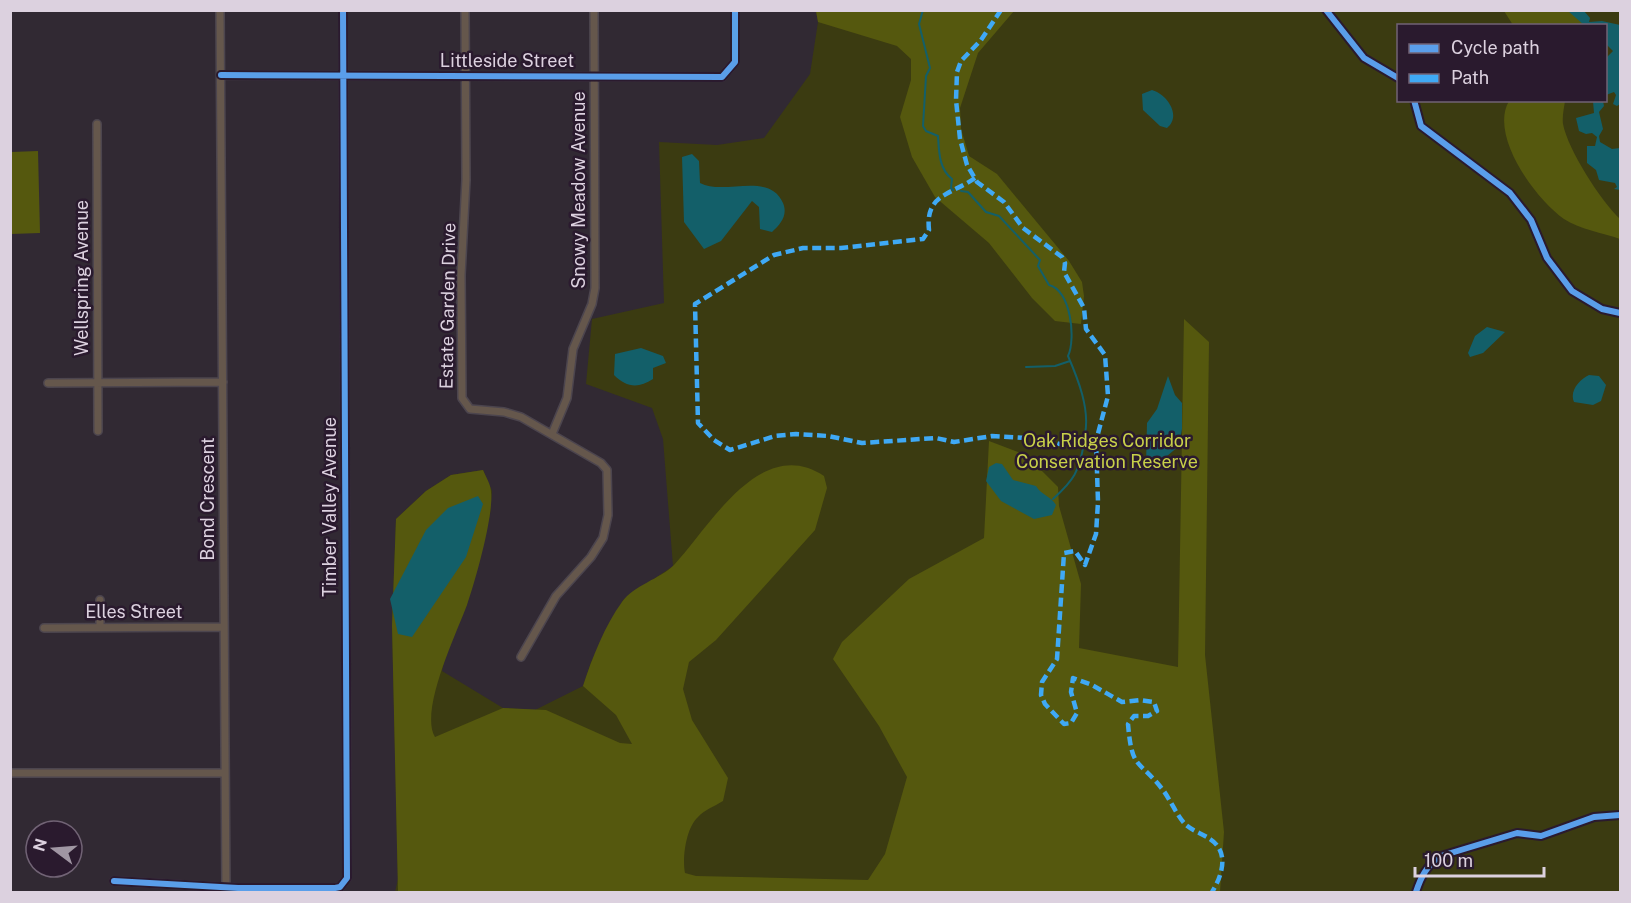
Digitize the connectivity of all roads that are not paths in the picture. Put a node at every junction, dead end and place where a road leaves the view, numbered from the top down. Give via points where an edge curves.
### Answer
1 (220, 10) edge
2 (343, 10) edge
3 (465, 10) edge
4 (594, 10) edge
5 (735, 10) edge
6 (221, 75) junction
7 (465, 76) junction
8 (595, 76) junction
9 (343, 77) junction
10 (97, 124) dead end
11 (98, 382) junction
12 (223, 382) junction
13 (48, 383) dead end
14 (98, 431) dead end
15 (552, 434) junction
16 (100, 600) dead end
17 (44, 627) dead end
18 (100, 627) junction
19 (224, 627) junction
20 (521, 657) dead end
21 (10, 773) edge
22 (225, 773) junction
23 (114, 881) dead end
24 (226, 890) edge

1 - 6 street, Bond Crescent
2 - 9 street, Timber Valley Avenue
3 - 7 street, Estate Garden Drive
4 - 8 street, Snowy Meadow Avenue
5 - 8 street, Littleside Street via 735,62 722,77
6 - 9 street, Littleside Street
6 - 12 street, Bond Crescent
7 - 8 street, Littleside Street
7 - 9 street, Littleside Street
7 - 15 street, Estate Garden Drive via 462,398 470,410 514,414
8 - 15 street, Snowy Meadow Avenue via 595,288 573,349 567,398
9 - 24 street, Timber Valley Avenue via 348,872 344,883 335,888
10 - 11 street, Wellspring Avenue
11 - 12 street
11 - 13 street
11 - 14 street, Wellspring Avenue
12 - 19 street, Bond Crescent
15 - 20 street, Estate Garden Drive via 605,465 608,515 597,549 556,596
16 - 18 street
17 - 18 street, Elles Street
18 - 19 street, Elles Street
19 - 22 street, Bond Crescent
21 - 22 street
22 - 24 street, Bond Crescent
23 - 24 street

